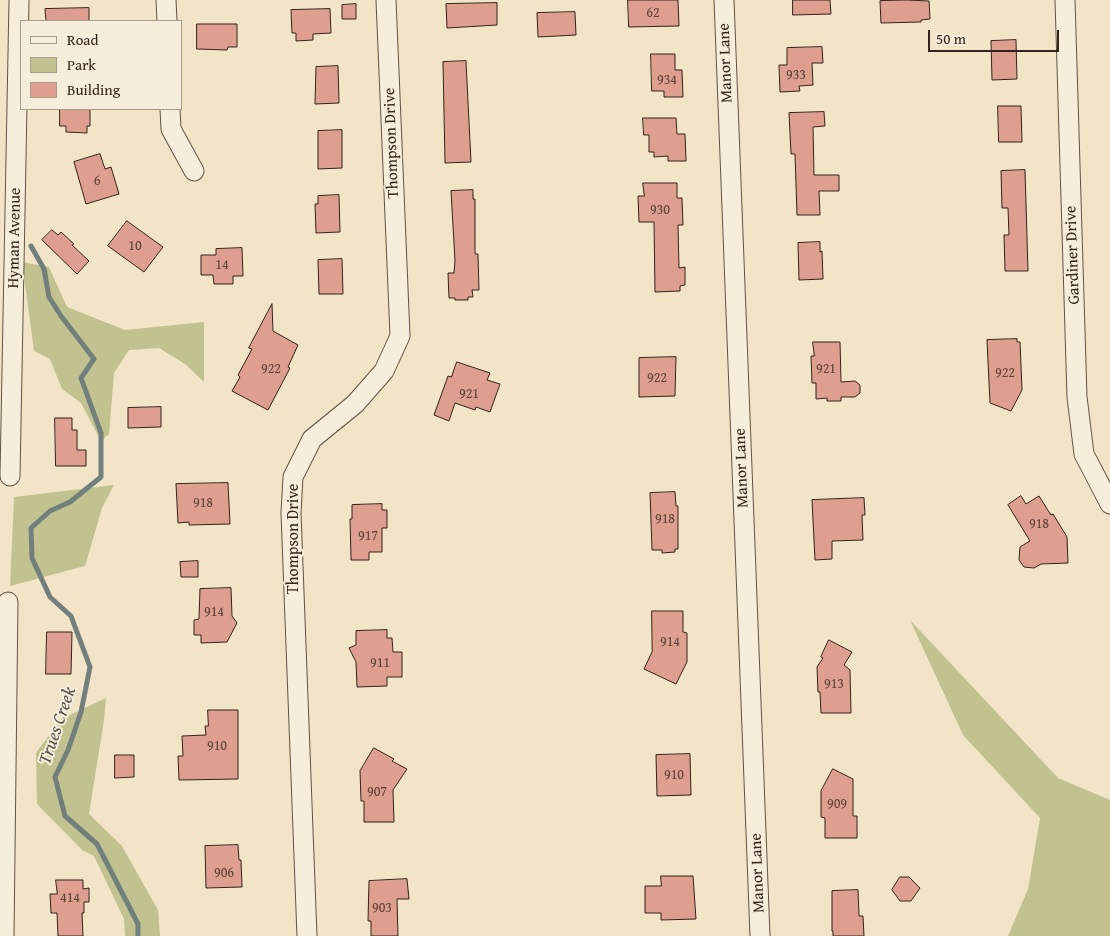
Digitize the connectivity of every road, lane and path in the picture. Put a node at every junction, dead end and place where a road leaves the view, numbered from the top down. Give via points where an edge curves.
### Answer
1 (19, 0) edge
2 (166, 0) edge
3 (386, 0) edge
4 (724, 0) edge
5 (1065, 0) edge
6 (167, 20) edge
7 (170, 110) edge
8 (194, 171) dead end
9 (10, 476) dead end
10 (1110, 504) edge
11 (8, 602) dead end
12 (4, 936) edge
13 (307, 936) edge
14 (760, 936) edge

1 - 9 street, Hyman Avenue
2 - 6 street
3 - 13 street, Thompson Drive via 400,336 384,371 355,404 312,439 293,477 291,513
4 - 14 street, Manor Lane
5 - 10 street, Gardiner Drive via 1077,397 1084,454
7 - 8 street via 171,129
11 - 12 street

